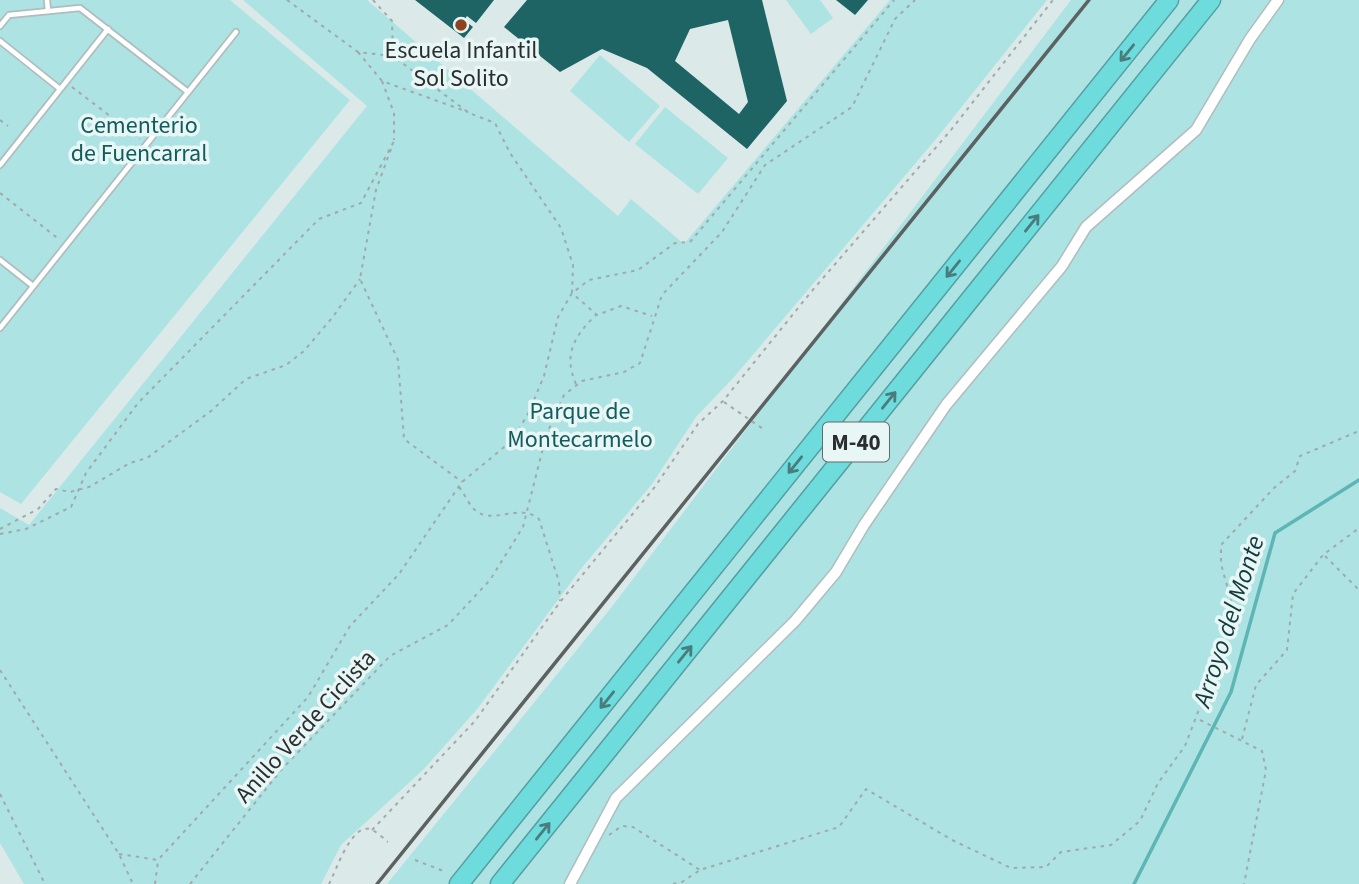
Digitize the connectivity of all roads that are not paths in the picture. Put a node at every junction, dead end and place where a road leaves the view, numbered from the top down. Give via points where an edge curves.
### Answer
1 (47, 0) edge
2 (1169, 0) edge
3 (1212, 0) edge
4 (1278, 0) edge
5 (48, 11) junction
6 (0, 26) edge
7 (108, 29) junction
8 (236, 33) dead end
9 (0, 41) edge
10 (60, 89) junction
11 (188, 92) junction
12 (0, 164) edge
13 (0, 260) edge
14 (33, 286) junction
15 (0, 328) edge
16 (452, 878) edge
17 (500, 884) edge
18 (570, 884) edge

1 - 5 lane
2 -> 16 highway, M-40
17 -> 3 highway, M-40
4 - 18 street via 1196,130 1086,227 1062,267 946,405 836,572 795,621 616,798
5 - 6 lane via 9,15
5 - 7 lane via 80,8
7 - 10 lane
7 - 11 lane
8 - 11 lane
9 - 10 lane
10 - 12 lane
11 - 14 lane
13 - 14 lane
14 - 15 lane

